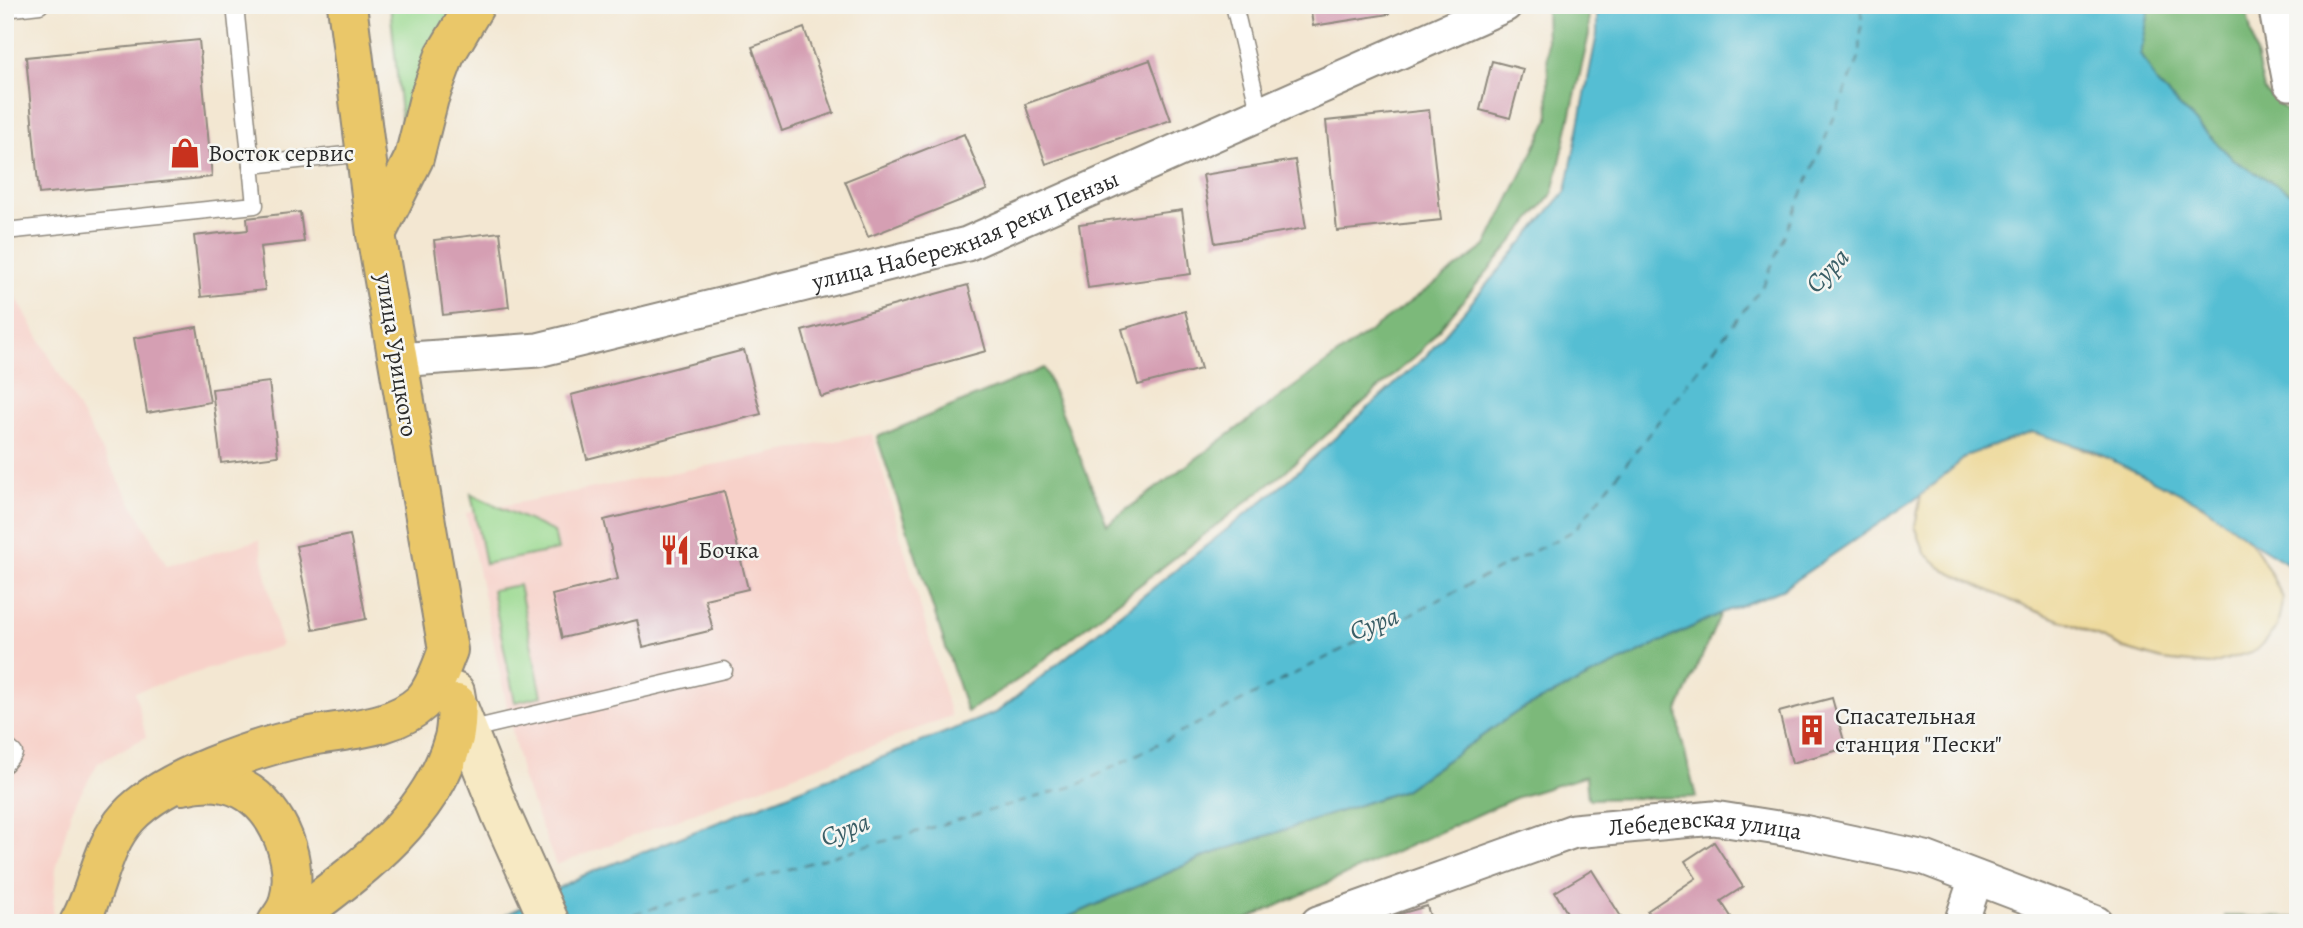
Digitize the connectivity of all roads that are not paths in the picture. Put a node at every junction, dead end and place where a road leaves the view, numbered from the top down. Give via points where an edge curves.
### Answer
1 (40, 5) edge
2 (235, 5) edge
3 (347, 5) edge
4 (475, 5) edge
5 (1234, 5) edge
6 (1505, 5) edge
7 (2275, 5) edge
8 (5, 9) edge
9 (2290, 83) dead end
10 (1259, 115) junction
11 (365, 153) junction
12 (251, 165) junction
13 (5, 231) edge
14 (376, 234) junction
15 (397, 360) junction
16 (448, 650) junction
17 (724, 670) dead end
18 (462, 717) junction
19 (5, 745) edge
20 (5, 764) edge
21 (170, 788) junction
22 (100, 867) junction
23 (1976, 878) junction
24 (79, 923) edge
25 (110, 923) edge
26 (277, 923) edge
27 (289, 923) edge
28 (550, 923) edge
29 (1318, 923) edge
30 (1961, 923) edge
31 (2096, 923) edge

1 - 8 lane
2 - 12 lane
3 - 11 main road, улица Урицкого
4 - 14 main road via 445,55 414,158
5 - 10 lane
6 - 10 street, улица Набережная реки Пензы
7 - 9 street
10 - 15 street, улица Набережная реки Пензы via 967,244 538,350
11 - 12 lane
11 - 14 main road, улица Урицкого
12 - 13 lane via 256,205
14 - 15 main road, улица Урицкого
15 - 16 main road, улица Урицкого
16 - 18 street, улица Урицкого
16 - 21 main road via 424,700 409,712 348,731 261,748
17 - 18 lane
18 - 27 main road via 443,769 420,808 384,847
18 - 28 street, улица Урицкого
19 - 20 lane via 14,753
21 - 22 main road via 129,816 111,839
21 - 26 main road via 220,782 242,789 274,820 285,843 292,885 288,907
22 - 24 main road
22 - 25 main road via 100,897
23 - 29 street, Лебедевская улица via 1925,858 1714,818 1574,831
23 - 30 street
23 - 31 street, Лебедевская улица

